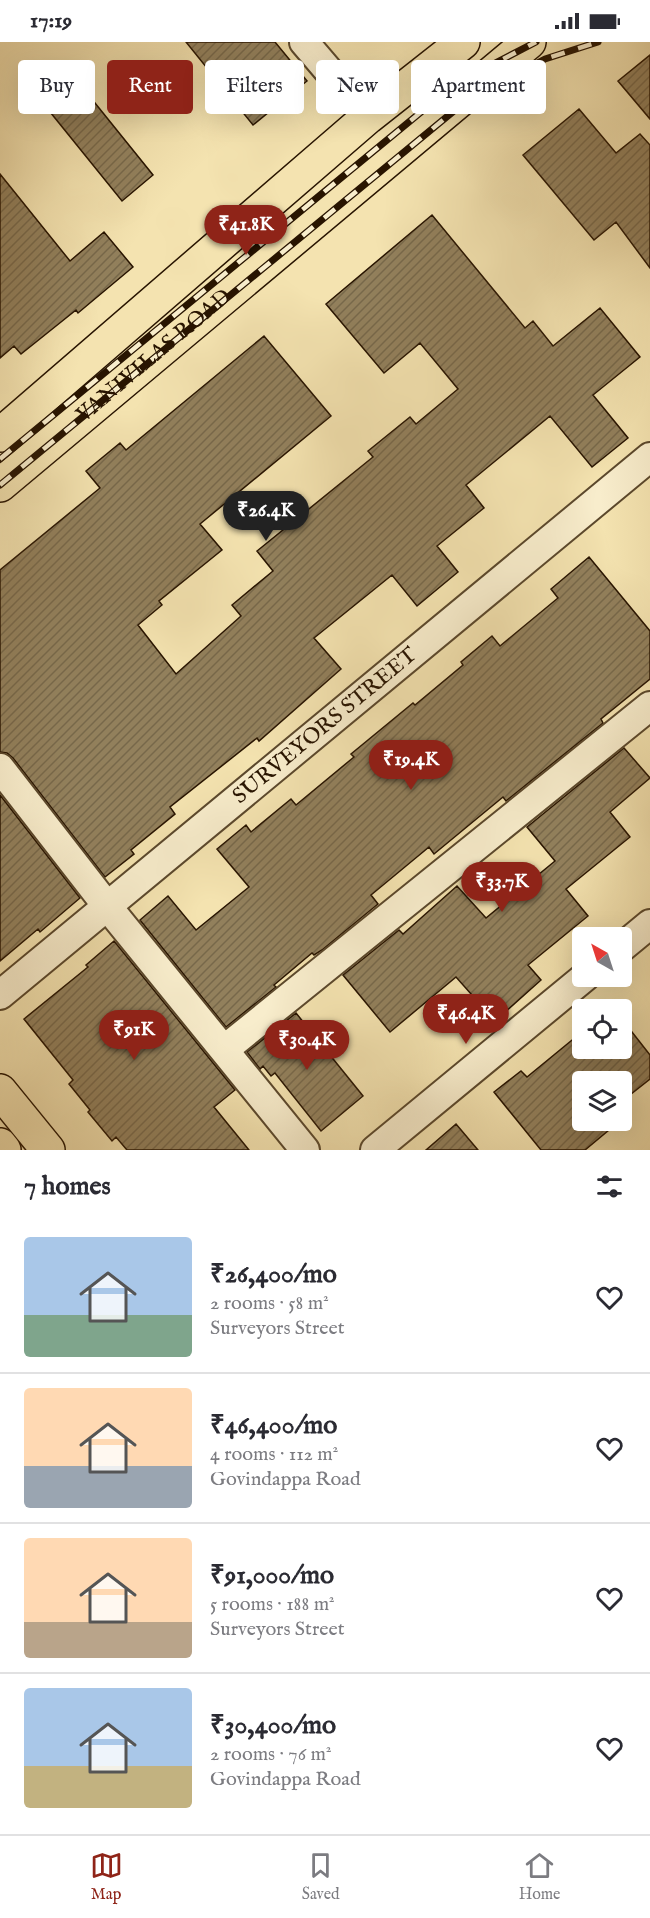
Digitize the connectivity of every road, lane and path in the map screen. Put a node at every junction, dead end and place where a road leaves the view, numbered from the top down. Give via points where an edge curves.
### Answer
1 (304, 42) edge
2 (463, 42) edge
3 (529, 42) edge
4 (368, 117) junction
5 (0, 435) edge
6 (650, 457) edge
7 (0, 485) edge
8 (650, 706) edge
9 (0, 768) edge
10 (107, 906) junction
11 (650, 924) edge
12 (632, 939) edge
13 (573, 987) edge
14 (0, 995) edge
15 (225, 1050) junction
16 (0, 1091) edge
17 (0, 1145) edge
18 (4, 1150) edge
19 (48, 1150) edge
20 (305, 1150) edge
21 (375, 1150) edge

1 - 4 street
2 - 4 main road, VANIVILAS ROAD
3 - 7 main road, VANIVILAS ROAD
4 - 5 main road, VANIVILAS ROAD
6 - 10 street, SURVEYORS STREET
8 - 15 street
9 - 10 street
10 - 14 street, SURVEYORS STREET
10 - 15 street
11 - 12 street
13 - 21 street
15 - 20 street
16 - 19 main road
17 - 18 main road

